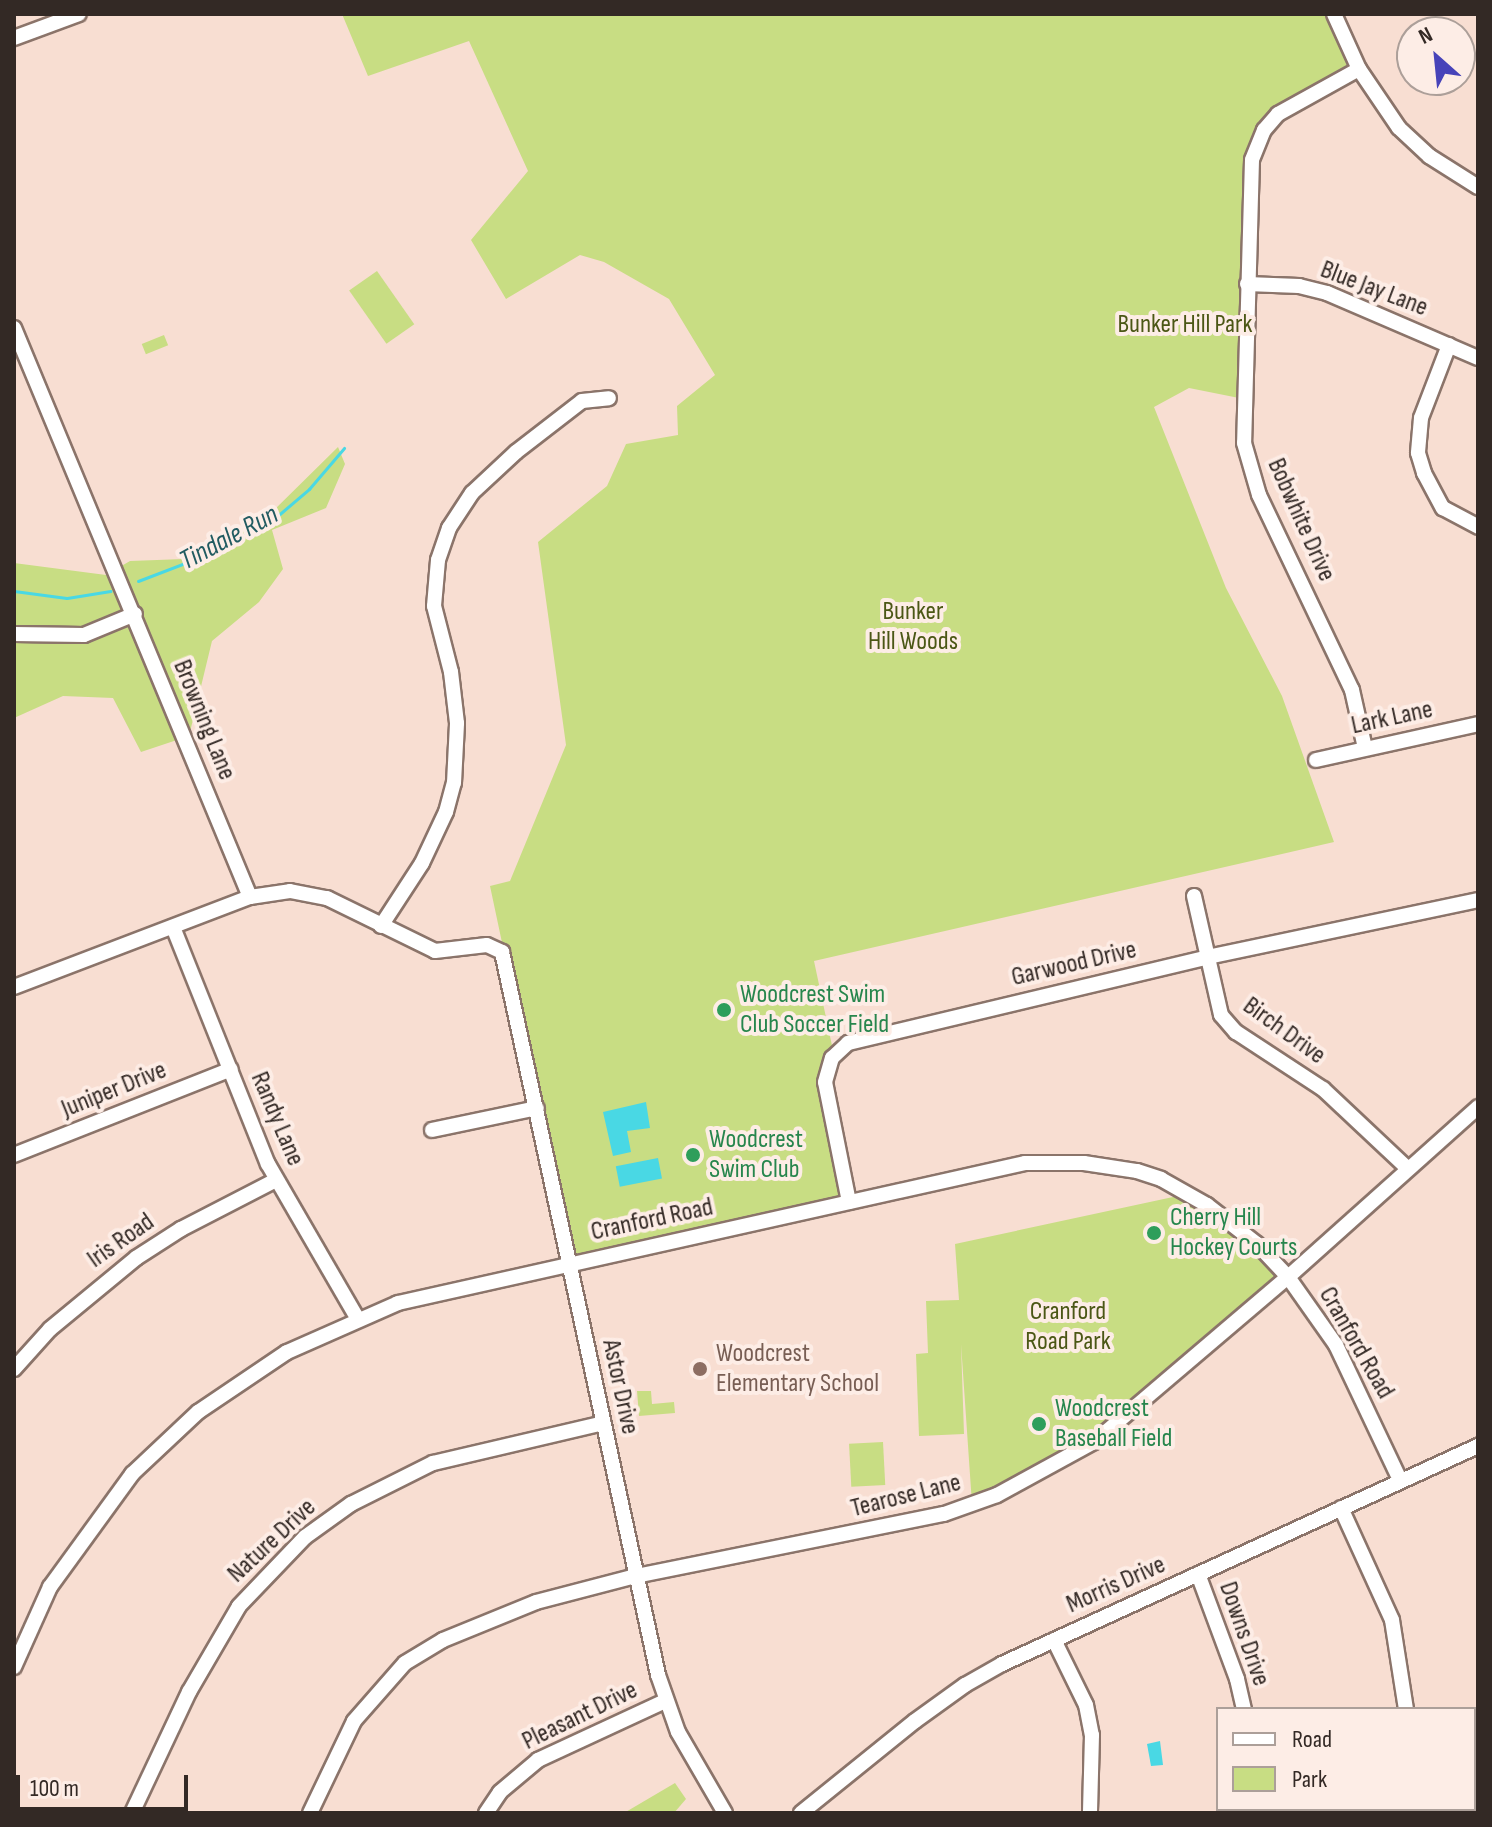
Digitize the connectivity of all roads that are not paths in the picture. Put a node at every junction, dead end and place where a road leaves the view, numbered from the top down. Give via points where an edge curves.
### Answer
1 (79, 14) edge
2 (1337, 15) edge
3 (14, 38) edge
4 (1359, 69) junction
5 (1478, 187) edge
6 (1247, 284) junction
7 (14, 328) edge
8 (1449, 345) junction
9 (1478, 358) edge
10 (609, 398) dead end
11 (1478, 527) edge
12 (135, 614) junction
13 (14, 634) edge
14 (1478, 724) edge
15 (1365, 748) junction
16 (1316, 760) dead end
17 (1194, 896) dead end
18 (250, 897) junction
19 (1478, 900) edge
20 (381, 926) junction
21 (173, 927) junction
22 (1208, 957) junction
23 (14, 987) edge
24 (231, 1069) junction
25 (1478, 1107) edge
26 (537, 1108) junction
27 (432, 1130) dead end
28 (14, 1155) edge
29 (1407, 1168) junction
30 (276, 1180) junction
31 (849, 1202) junction
32 (570, 1263) junction
33 (1288, 1277) junction
34 (358, 1319) junction
35 (14, 1369) edge
36 (603, 1423) junction
37 (1478, 1446) edge
38 (1400, 1480) junction
39 (1341, 1508) junction
40 (1198, 1574) junction
41 (636, 1576) junction
42 (1054, 1640) junction
43 (14, 1667) edge
44 (665, 1701) junction
45 (1244, 1707) edge
46 (1406, 1707) edge
47 (132, 1813) edge
48 (310, 1813) edge
49 (486, 1813) edge
50 (725, 1813) edge
51 (801, 1813) edge
52 (1090, 1813) edge

1 - 3 street
2 - 4 street
4 - 5 street via 1399,128 1429,156
4 - 6 street, Bobwhite Drive via 1278,114 1264,130 1249,179
6 - 8 street, Blue Jay Lane via 1327,293
6 - 15 street, Bobwhite Drive via 1244,443 1259,495 1352,690
7 - 12 street, Browning Lane
8 - 9 street, Blue Jay Lane
8 - 11 street via 1421,418 1418,453 1443,508
10 - 20 street via 582,401 516,452 472,493 449,528 438,560 434,606 457,723 454,783 422,863
12 - 13 street via 84,635
12 - 18 street, Browning Lane
14 - 15 street, Lark Lane
15 - 16 street, Lark Lane
17 - 22 street, Birch Drive
18 - 20 street via 304,892
18 - 21 street
19 - 22 street, Garwood Drive
20 - 26 street, Astor Drive via 435,951 490,945 505,957
21 - 23 street
21 - 24 street, Randy Lane
22 - 29 street, Birch Drive via 1221,1015 1236,1032 1323,1089
22 - 31 street, Garwood Drive via 842,1047 828,1064 825,1082
24 - 28 street, Juniper Drive
24 - 30 street, Randy Lane
25 - 29 street, Tearose Lane
26 - 27 street
26 - 32 street, Astor Drive
29 - 33 street, Tearose Lane
30 - 34 street, Randy Lane
30 - 35 street, Iris Road via 136,1258 50,1329
31 - 32 street, Cranford Road
31 - 33 street, Cranford Road via 1025,1163 1058,1161 1137,1171 1161,1179 1234,1224
32 - 34 street, Cranford Road via 398,1303
32 - 36 street, Astor Drive
33 - 38 street, Cranford Road via 1336,1345
33 - 41 street, Tearose Lane via 1094,1442 997,1495 915,1522
34 - 43 street, Cranford Road via 235,1384 164,1441 123,1486 50,1587
36 - 41 street, Astor Drive
36 - 47 street, Nature Drive via 433,1463 351,1504 305,1537 239,1606 189,1692
37 - 38 street, Morris Drive
38 - 39 street, Morris Drive
39 - 40 street, Morris Drive
39 - 46 street via 1392,1620
40 - 42 street, Morris Drive
40 - 45 street, Downs Drive
41 - 44 street, Astor Drive
41 - 48 street, Tearose Lane via 536,1602 421,1651 354,1721
42 - 51 street, Morris Drive via 965,1685
42 - 52 street via 1086,1705 1092,1735
44 - 49 street, Pleasant Drive via 538,1760 500,1792
44 - 50 street, Astor Drive

